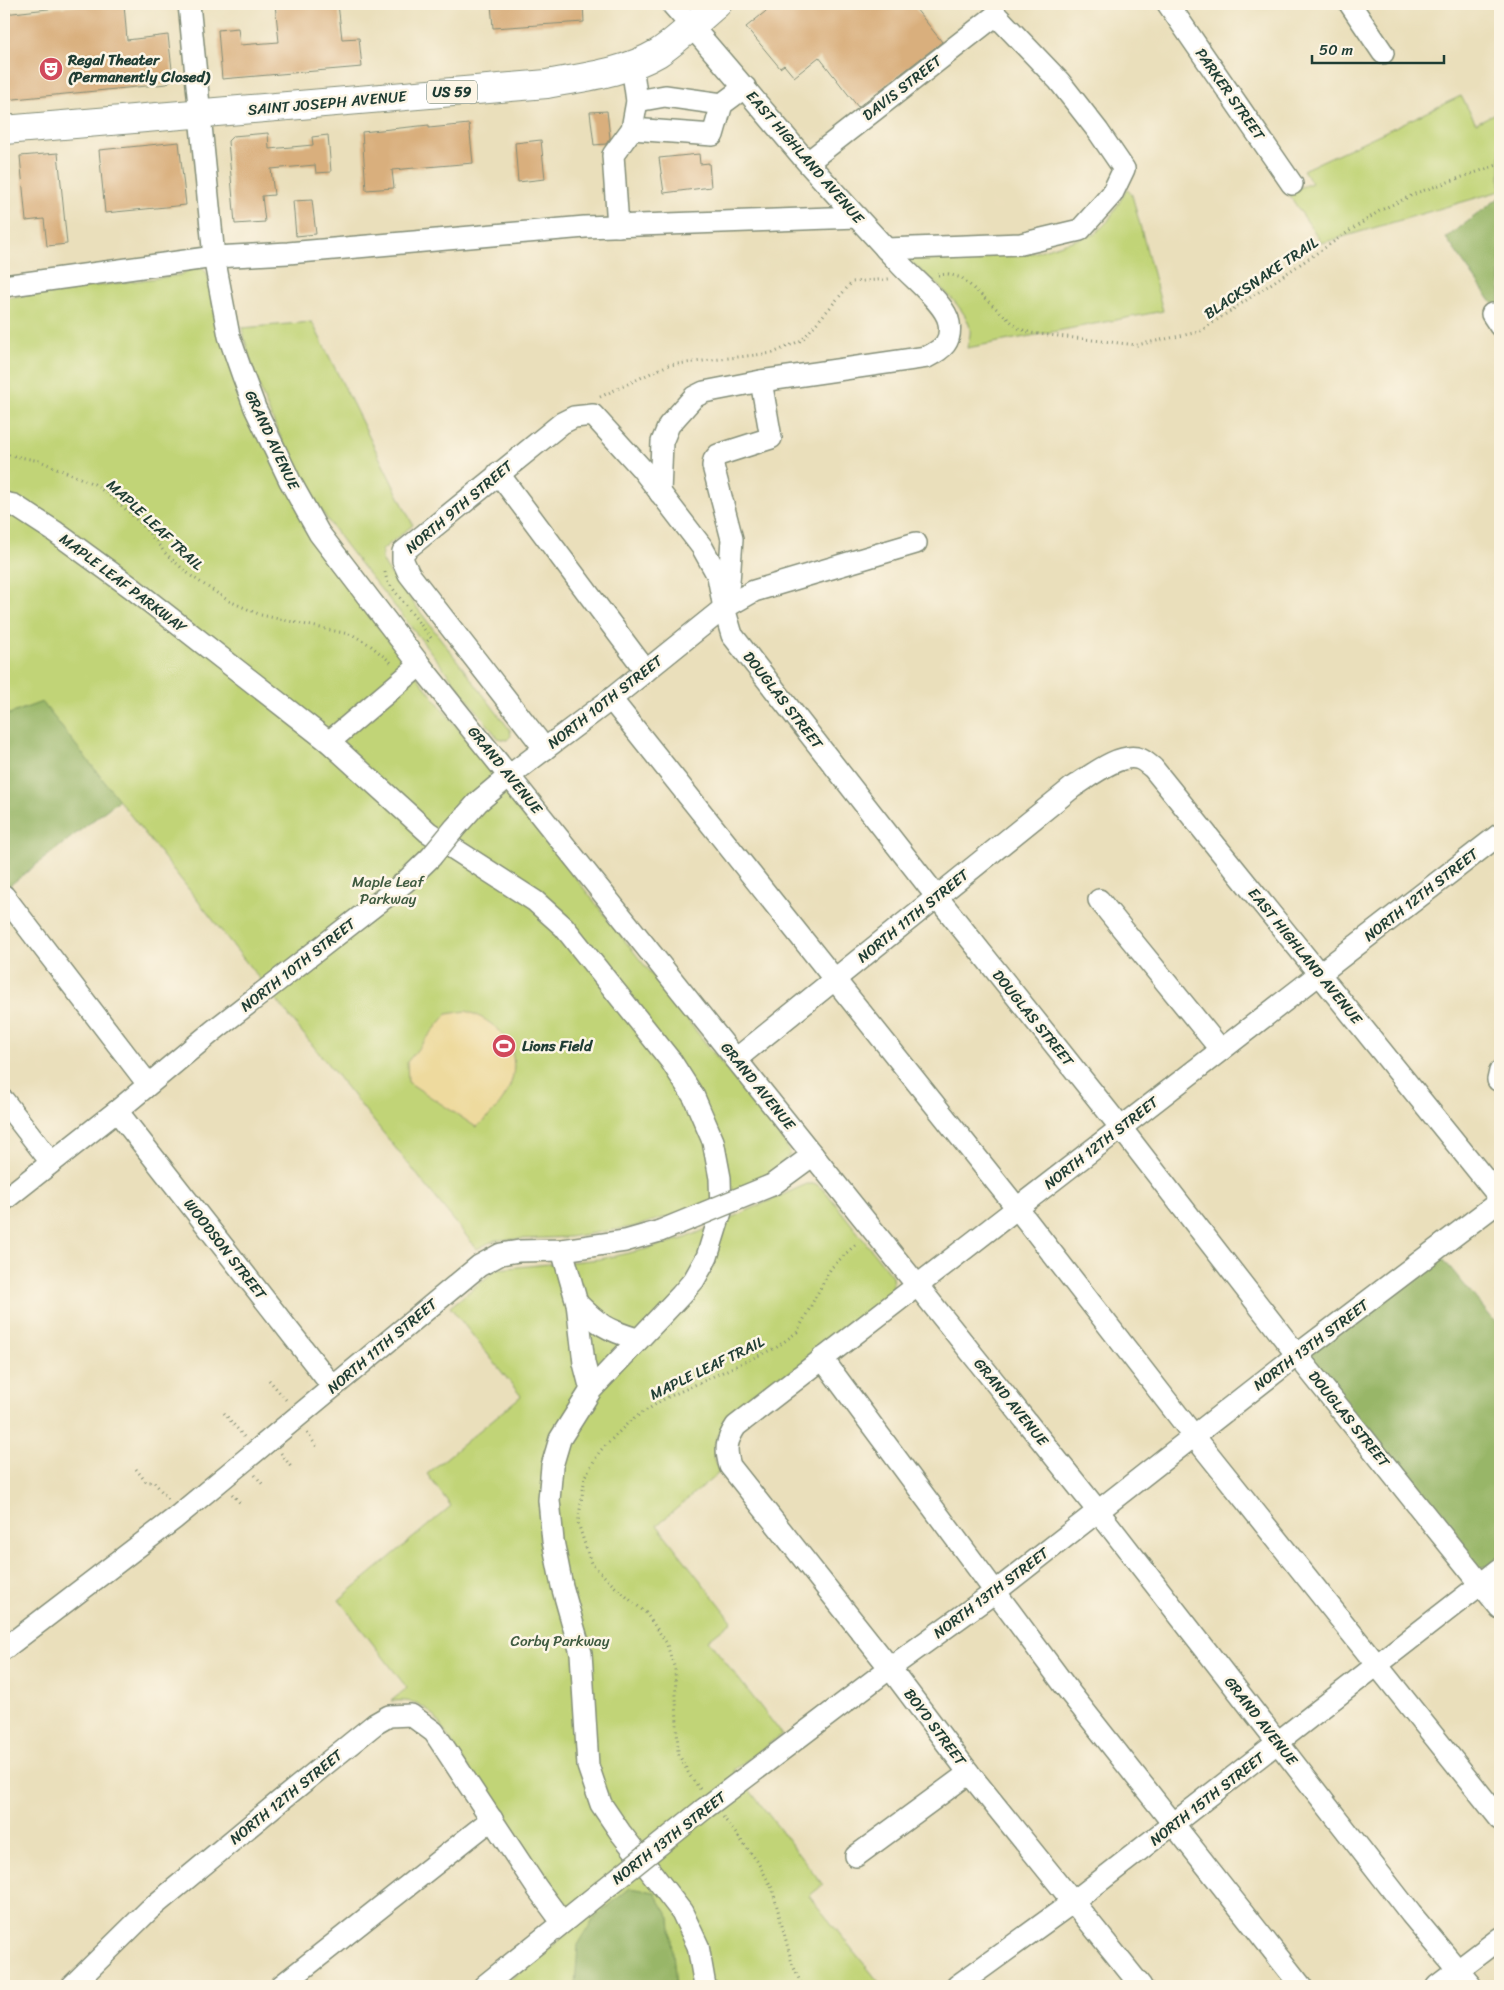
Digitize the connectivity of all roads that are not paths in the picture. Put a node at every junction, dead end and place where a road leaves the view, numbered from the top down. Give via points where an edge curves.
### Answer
1 (189, 4) edge
2 (672, 4) edge
3 (717, 4) edge
4 (1168, 4) edge
5 (1350, 4) edge
6 (691, 26) junction
7 (1383, 52) dead end
8 (632, 65) junction
9 (745, 87) junction
10 (637, 101) junction
11 (722, 104) junction
12 (199, 113) junction
13 (632, 129) junction
14 (4, 130) edge
15 (808, 162) junction
16 (1292, 184) dead end
17 (857, 217) junction
18 (618, 226) junction
19 (886, 249) junction
20 (214, 257) junction
21 (4, 286) edge
22 (761, 381) junction
23 (593, 416) joint
24 (498, 473) junction
25 (660, 493) junction
26 (4, 503) edge
27 (916, 543) dead end
28 (724, 608) junction
29 (420, 665) junction
30 (646, 671) junction
31 (611, 699) junction
32 (329, 742) junction
33 (544, 748) junction
34 (1092, 775) joint
35 (509, 776) junction
36 (1500, 834) edge
37 (4, 896) edge
38 (937, 897) junction
39 (1099, 900) dead end
40 (1321, 973) junction
41 (834, 979) junction
42 (1221, 1050) junction
43 (736, 1059) junction
44 (148, 1084) junction
45 (4, 1100) edge
46 (117, 1111) junction
47 (1121, 1128) junction
48 (813, 1155) junction
49 (52, 1162) junction
50 (4, 1200) edge
51 (1500, 1200) edge
52 (1017, 1208) junction
53 (562, 1250) junction
54 (917, 1285) junction
55 (577, 1302) junction
56 (638, 1339) junction
57 (1297, 1355) junction
58 (822, 1358) junction
59 (333, 1386) junction
60 (590, 1390) junction
61 (1194, 1436) junction
62 (730, 1466) joint
63 (1098, 1511) junction
64 (1500, 1569) edge
65 (1482, 1584) junction
66 (994, 1592) junction
67 (1500, 1608) edge
68 (4, 1649) edge
69 (1378, 1666) junction
70 (890, 1668) junction
71 (1279, 1743) junction
72 (970, 1773) junction
73 (492, 1819) junction
74 (1500, 1819) edge
75 (1174, 1825) junction
76 (856, 1856) dead end
77 (1073, 1902) junction
78 (562, 1922) junction
79 (1500, 1938) edge
80 (1464, 1978) edge
81 (72, 1986) edge
82 (281, 1986) edge
83 (484, 1986) edge
84 (705, 1986) edge
85 (957, 1986) edge
86 (1141, 1986) edge
87 (1301, 1986) edge
88 (1437, 1986) edge

1 - 12 street, GRAND AVENUE
2 - 6 street, EAST HIGHLAND AVENUE
3 - 6 main road, SAINT JOSEPH AVENUE / US 59
4 - 16 street, PARKER STREET
5 - 7 street
6 - 8 main road, SAINT JOSEPH AVENUE / US 59 via 659,52
6 - 9 street, EAST HIGHLAND AVENUE
8 - 10 street
8 - 12 main road, SAINT JOSEPH AVENUE / US 59 via 547,84
9 - 11 street
9 - 15 street, EAST HIGHLAND AVENUE
10 - 11 street via 665,96
10 - 13 street
11 - 13 street via 713,135
12 - 14 main road, SAINT JOSEPH AVENUE / US 59
12 - 20 street, GRAND AVENUE
13 - 18 street via 613,156
15 - 17 street, EAST HIGHLAND AVENUE
15 - 19 street, DAVIS STREET via 996,15 1059,81 1124,169 1112,194 1080,230 1021,244
17 - 18 street
17 - 19 street, EAST HIGHLAND AVENUE
18 - 20 street
19 - 22 street, EAST HIGHLAND AVENUE via 941,307 949,322 949,339 942,350 927,357
20 - 21 street
20 - 29 street, GRAND AVENUE via 230,336 243,376 290,480 319,533
22 - 25 street via 704,392 694,397 669,425 662,442
22 - 28 street via 771,438 718,455 713,466 732,539
23 - 24 street, NORTH 9TH STREET via 574,417 562,423
23 - 25 street, DOUGLAS STREET
24 - 30 street
24 - 33 street, NORTH 9TH STREET via 403,552 403,560 409,574
25 - 28 street, DOUGLAS STREET via 702,547 718,576
26 - 32 street, MAPLE LEAF PARKWAY via 14,505 54,531 116,576
27 - 28 street, NORTH 10TH STREET via 754,592
28 - 30 street, NORTH 10TH STREET
28 - 38 street, DOUGLAS STREET via 732,635
29 - 32 street
29 - 35 street, GRAND AVENUE
30 - 31 street, NORTH 10TH STREET
31 - 33 street, NORTH 10TH STREET
31 - 41 street
32 - 56 street, MAPLE LEAF PARKWAY via 428,832 535,901 564,927 671,1061 694,1097 713,1141 720,1178 721,1212 707,1257 694,1280
33 - 35 street, NORTH 10TH STREET
34 - 38 street, NORTH 11TH STREET
34 - 40 street, EAST HIGHLAND AVENUE via 1127,756 1140,758 1153,768
35 - 43 street, GRAND AVENUE
35 - 44 street, NORTH 10TH STREET, bridge via 478,802 405,882
36 - 40 street, NORTH 12TH STREET
37 - 44 street
38 - 41 street, NORTH 11TH STREET
38 - 47 street, DOUGLAS STREET
39 - 42 street
40 - 42 street, NORTH 12TH STREET
40 - 51 street, EAST HIGHLAND AVENUE
41 - 43 street, NORTH 11TH STREET
41 - 52 street
42 - 47 street, NORTH 12TH STREET
43 - 48 street, GRAND AVENUE
44 - 46 street, NORTH 10TH STREET
45 - 49 street
46 - 49 street, NORTH 10TH STREET
46 - 59 street, WOODSON STREET
47 - 52 street, NORTH 12TH STREET
47 - 57 street, DOUGLAS STREET
48 - 53 street, NORTH 11TH STREET, bridge via 772,1185 660,1231 625,1241
48 - 54 street, GRAND AVENUE
49 - 50 street, NORTH 10TH STREET
51 - 57 street, NORTH 13TH STREET
52 - 54 street, NORTH 12TH STREET
52 - 61 street
53 - 55 street
53 - 59 street, NORTH 11TH STREET via 501,1254 479,1266
54 - 58 street, NORTH 12TH STREET
54 - 63 street, GRAND AVENUE
55 - 56 street via 596,1322
55 - 60 street
56 - 60 street
57 - 61 street, NORTH 13TH STREET
57 - 65 street, DOUGLAS STREET
58 - 62 street, NORTH 12TH STREET via 736,1426 725,1451
58 - 66 street
59 - 68 street, NORTH 11TH STREET via 180,1514
60 - 84 street via 560,1439 552,1466 549,1500 562,1586 581,1653 588,1766 601,1804 682,1912 698,1946
61 - 63 street, NORTH 13TH STREET
61 - 69 street
62 - 70 street, BOYD STREET
63 - 66 street, NORTH 13TH STREET
63 - 71 street, GRAND AVENUE
64 - 65 street, NORTH 15TH STREET
65 - 67 street, DOUGLAS STREET
65 - 69 street, NORTH 15TH STREET
66 - 70 street, NORTH 13TH STREET
66 - 75 street
69 - 71 street, NORTH 15TH STREET
69 - 74 street
70 - 72 street, BOYD STREET
70 - 78 street, NORTH 13TH STREET, bridge
71 - 75 street, NORTH 15TH STREET
71 - 80 street, GRAND AVENUE
72 - 76 street
72 - 77 street, BOYD STREET
73 - 78 street, NORTH 12TH STREET
73 - 81 street, NORTH 12TH STREET via 434,1732 411,1715 389,1716 287,1795 149,1910
73 - 82 street
75 - 77 street, NORTH 15TH STREET
75 - 87 street
77 - 85 street, NORTH 15TH STREET
77 - 86 street, BOYD STREET
78 - 83 street, NORTH 13TH STREET
79 - 80 street
80 - 88 street

